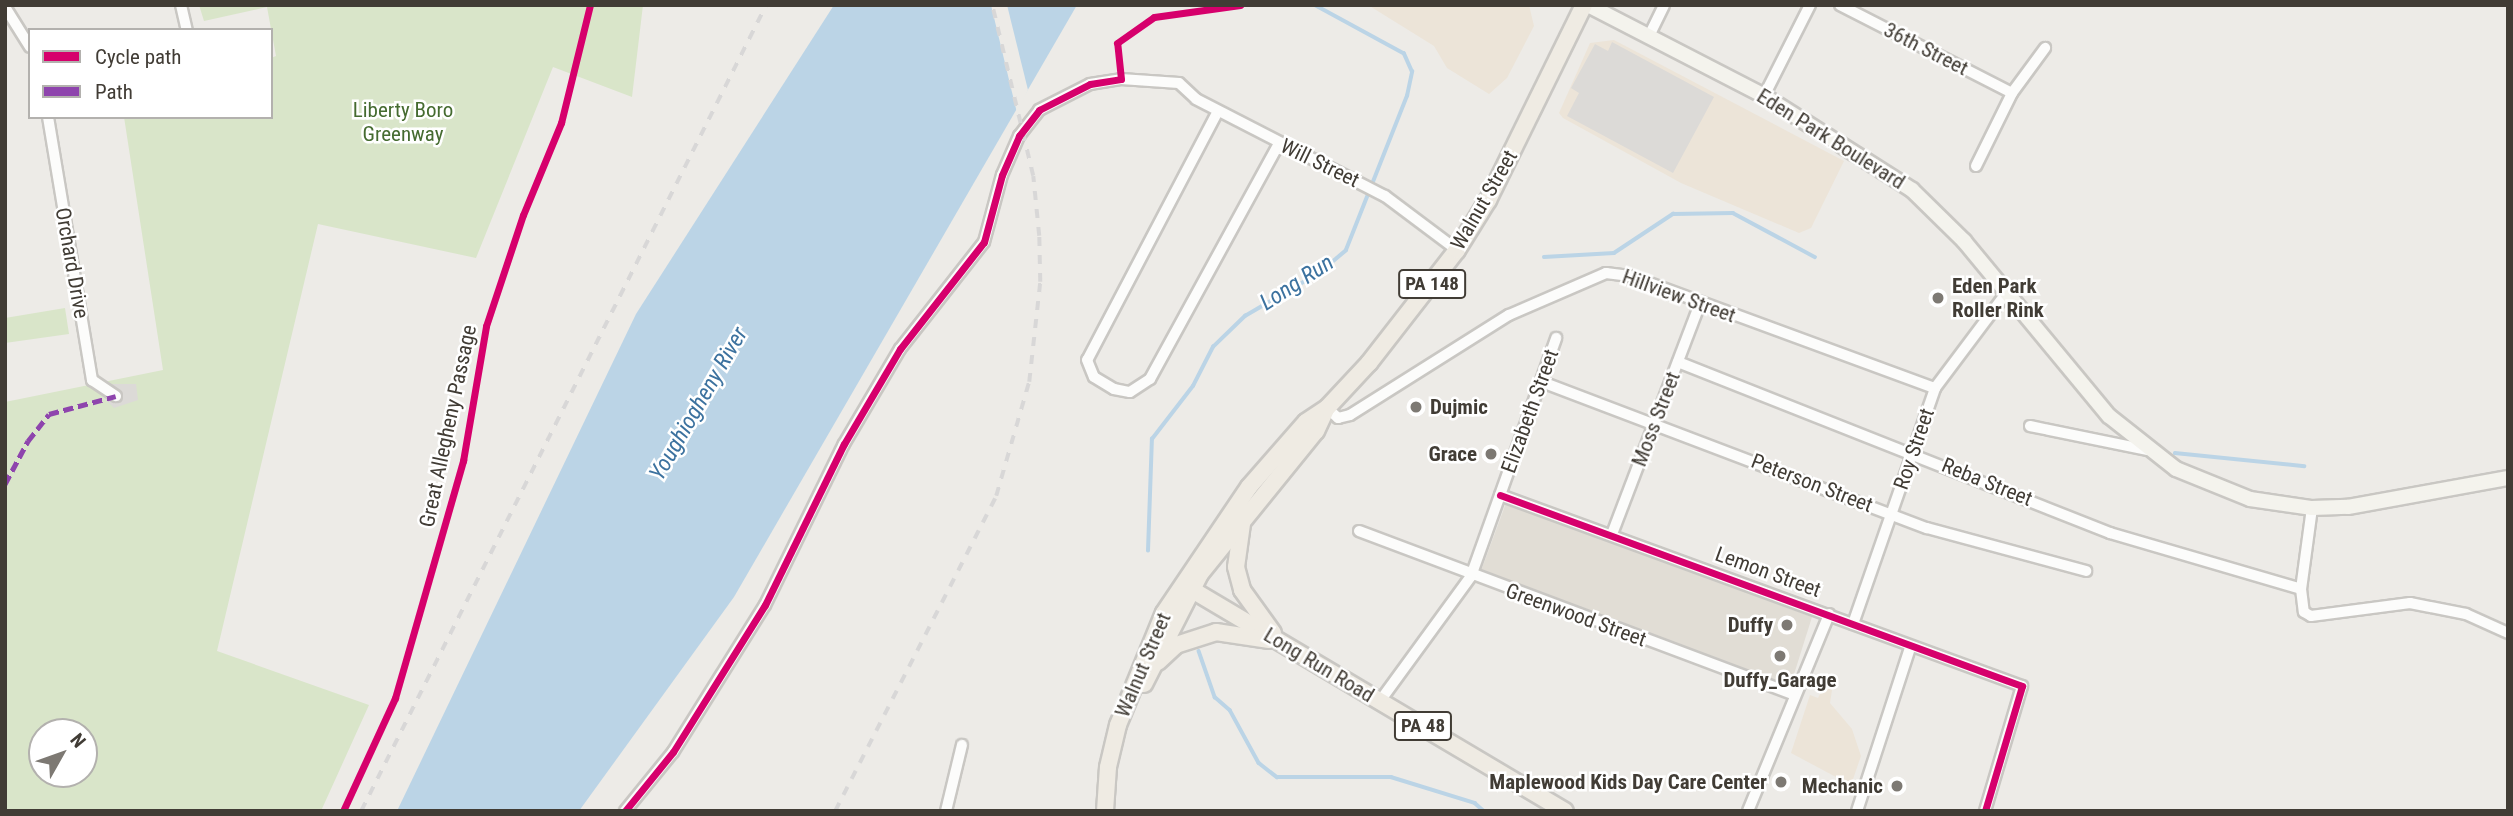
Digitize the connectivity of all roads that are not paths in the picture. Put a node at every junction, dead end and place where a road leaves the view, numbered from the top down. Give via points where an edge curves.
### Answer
1 (181, 5) edge
2 (1586, 5) edge
3 (1664, 5) edge
4 (1810, 5) edge
5 (1840, 5) edge
6 (5, 7) edge
7 (187, 28) edge
8 (1649, 36) junction
9 (28, 44) edge
10 (2045, 48) dead end
11 (2012, 93) junction
12 (1765, 96) junction
13 (1218, 111) junction
14 (48, 119) edge
15 (1279, 143) junction
16 (1976, 166) dead end
17 (1457, 250) junction
18 (2007, 292) junction
19 (1700, 303) junction
20 (1556, 338) dead end
21 (1678, 362) junction
22 (1542, 382) junction
23 (1935, 388) junction
24 (116, 396) dead end
25 (1327, 408) junction
26 (1654, 423) junction
27 (2030, 426) dead end
28 (2147, 450) junction
29 (1914, 452) junction
30 (2508, 478) edge
31 (1500, 495) junction
32 (2312, 508) junction
33 (1891, 513) junction
34 (1245, 514) junction
35 (1359, 531) dead end
36 (1612, 534) junction
37 (2086, 571) dead end
38 (1471, 576) junction
39 (1187, 586) junction
40 (2301, 589) junction
41 (1829, 614) junction
42 (1853, 624) junction
43 (2508, 633) edge
44 (1281, 643) junction
45 (1910, 648) junction
46 (1151, 668) junction
47 (1795, 695) junction
48 (1380, 701) junction
49 (962, 745) dead end
50 (1105, 810) edge
51 (625, 811) edge
52 (946, 811) edge
53 (1565, 811) edge
54 (1748, 811) edge
55 (1857, 811) edge
56 (1985, 811) edge

1 - 7 street
2 - 8 main road, Eden Park Boulevard
2 - 17 main road, Walnut Street / PA 148 via 1498,181
3 - 8 street
4 - 12 street
5 - 11 street, 36th Street
6 - 9 street
8 - 12 main road, Eden Park Boulevard
10 - 11 street
11 - 16 street
12 - 18 main road, Eden Park Boulevard via 1912,190 1964,240
13 - 15 street, Will Street
13 - 15 street via 1087,360 1094,377 1114,389 1130,392 1150,379
13 - 51 street, Will Street via 1179,83 1121,79 1090,84 1038,110 1010,155 984,242 971,265 900,349 844,444 765,605 673,752
14 - 24 street, Orchard Drive via 92,380
15 - 17 street, Will Street via 1385,196
17 - 25 main road, Walnut Street / PA 148 via 1397,330
18 - 23 street, Roy Street
18 - 28 main road, Eden Park Boulevard via 2109,416
19 - 21 street, Moss Street
19 - 23 street, Hillview Street
19 - 25 street, Hillview Street via 1618,273 1588,277 1509,315 1350,415 1338,418
20 - 22 street, Elizabeth Street
21 - 26 street, Moss Street
21 - 29 street, Reba Street
22 - 26 street, Peterson Street
22 - 31 street, Elizabeth Street
23 - 29 street, Roy Street
25 - 34 main road, Walnut Street / PA 148 via 1316,431
25 - 39 main road, Walnut Street / PA 148 via 1306,422 1248,487
26 - 33 street, Peterson Street
26 - 36 street, Moss Street
27 - 28 street
28 - 32 main road, Eden Park Boulevard via 2210,485 2250,499
29 - 33 street, Roy Street
29 - 40 street, Reba Street via 2110,533
30 - 32 main road, Eden Park Boulevard
31 - 36 street, Lemon Street
31 - 38 street, Elizabeth Street
32 - 40 street
33 - 37 street, Peterson Street via 1927,528
33 - 42 street, Roy Street
34 - 39 main road, Walnut Street / PA 148
34 - 44 main road via 1237,540 1236,568 1242,590
35 - 38 street, Greenwood Street
36 - 41 street, Lemon Street
38 - 47 street, Greenwood Street
38 - 48 street, Elizabeth Street
39 - 44 main road, Long Run Road / PA 48
39 - 46 main road, Walnut Street / PA 148
39 - 50 main road, Walnut Street via 1150,641 1118,725 1108,767
40 - 43 street via 2301,607 2311,616 2410,603 2466,614
41 - 42 street, Lemon Street
41 - 47 street
42 - 45 street, Lemon Street
44 - 46 main road, PA 48 via 1216,632 1176,645
44 - 48 main road, Long Run Road / PA 48
45 - 55 street
45 - 56 street, Lemon Street via 2022,686
46 - 50 main road, Walnut Street
47 - 54 street
48 - 53 main road, Long Run Road / PA 48
49 - 52 street

